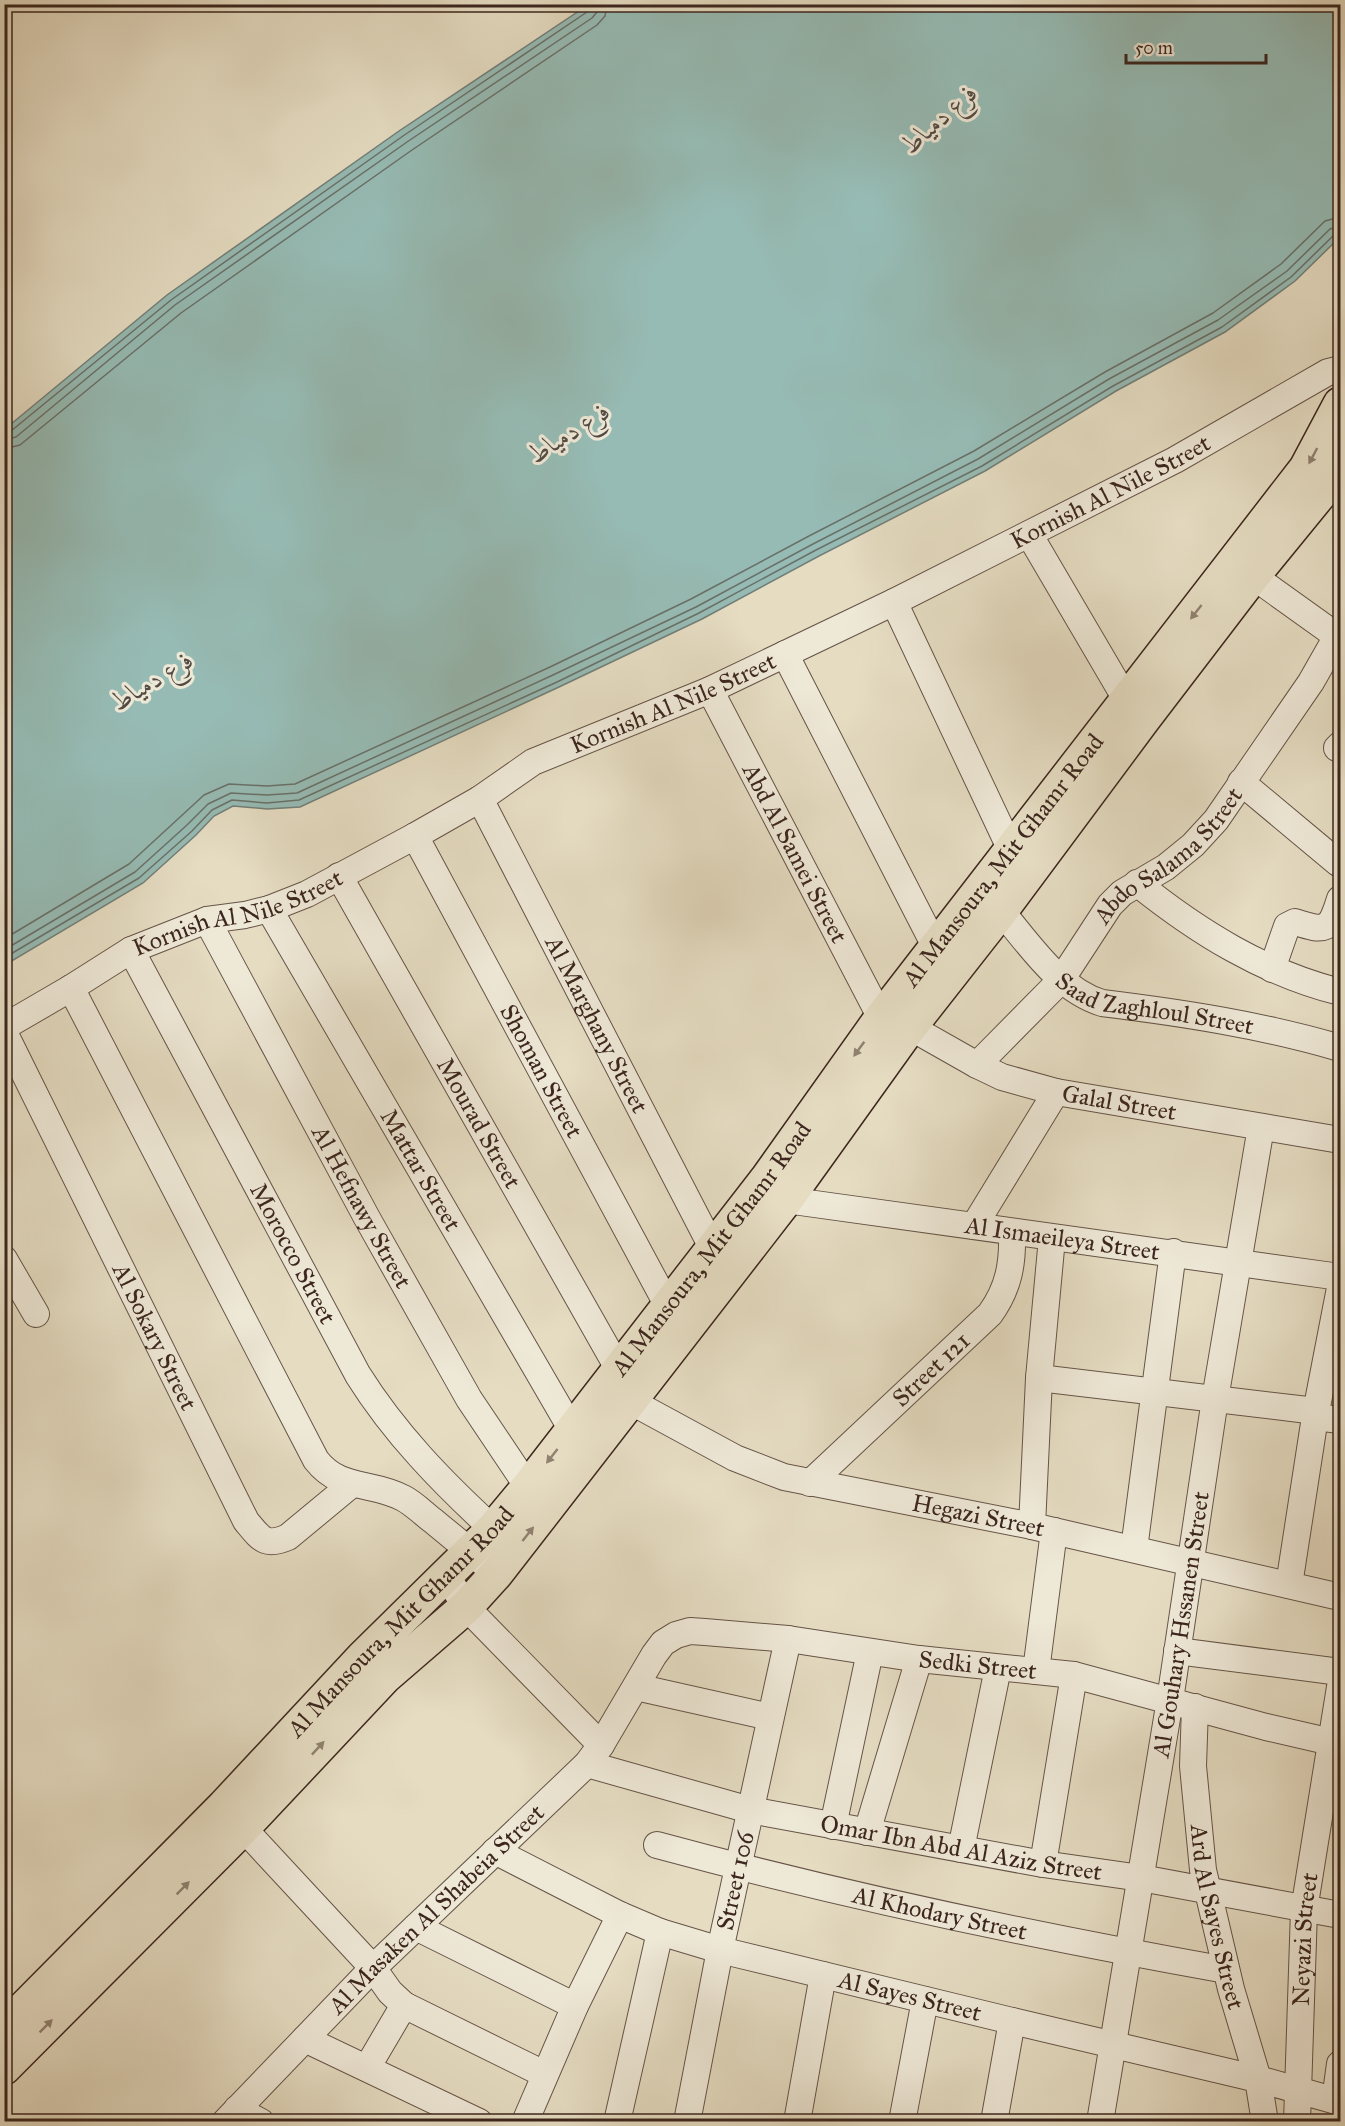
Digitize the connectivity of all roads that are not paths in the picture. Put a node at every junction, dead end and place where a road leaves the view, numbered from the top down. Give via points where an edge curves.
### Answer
1 (1341, 369) edge
2 (1341, 404) edge
3 (1341, 465) edge
4 (1029, 534) junction
5 (1253, 576) junction
6 (894, 602) junction
7 (1339, 634) edge
8 (785, 654) junction
9 (710, 690) junction
10 (1127, 701) junction
11 (1241, 782) junction
12 (480, 799) junction
13 (416, 836) junction
14 (1011, 850) junction
15 (1338, 863) dead end
16 (339, 876) junction
17 (1137, 883) junction
18 (1341, 899) edge
19 (269, 909) junction
20 (1001, 911) junction
21 (207, 920) junction
22 (936, 948) junction
23 (130, 950) junction
24 (1272, 969) junction
25 (1061, 980) junction
26 (71, 988) junction
27 (1341, 992) edge
28 (896, 1023) junction
29 (4, 1029) edge
30 (1341, 1048) edge
31 (977, 1065) junction
32 (1056, 1092) junction
33 (1261, 1127) junction
34 (1341, 1140) edge
35 (786, 1200) junction
36 (974, 1226) junction
37 (1012, 1232) junction
38 (1052, 1238) junction
39 (713, 1249) junction
40 (1173, 1252) junction
41 (4, 1259) edge
42 (1238, 1262) junction
43 (1341, 1277) edge
44 (1341, 1288) edge
45 (668, 1306) junction
46 (36, 1314) dead end
47 (618, 1368) junction
48 (1039, 1378) junction
49 (1155, 1391) junction
50 (1215, 1399) junction
51 (630, 1401) junction
52 (1316, 1414) junction
53 (1341, 1420) edge
54 (572, 1431) junction
55 (810, 1483) junction
56 (352, 1484) junction
57 (528, 1487) junction
58 (1043, 1529) junction
59 (482, 1540) junction
60 (1134, 1549) junction
61 (1190, 1563) junction
62 (496, 1574) junction
63 (446, 1575) junction
64 (1289, 1585) junction
65 (1341, 1597) edge
66 (466, 1607) junction
67 (788, 1640) junction
68 (1177, 1651) junction
69 (870, 1652) junction
70 (919, 1659) junction
71 (998, 1668) junction
72 (1036, 1671) junction
73 (1341, 1672) edge
74 (1074, 1675) junction
75 (636, 1687) junction
76 (1341, 1688) edge
77 (1183, 1703) junction
78 (770, 1717) junction
79 (1336, 1744) edge
80 (594, 1754) junction
81 (750, 1810) junction
82 (833, 1826) junction
83 (243, 1828) junction
84 (867, 1832) junction
85 (657, 1845) dead end
86 (961, 1849) junction
87 (495, 1851) junction
88 (1043, 1864) junction
89 (737, 1866) junction
90 (1141, 1878) junction
91 (1207, 1891) junction
92 (1304, 1910) junction
93 (620, 1915) junction
94 (1341, 1915) edge
95 (416, 1927) junction
96 (660, 1932) junction
97 (720, 1950) junction
98 (1128, 1952) junction
99 (373, 1968) junction
100 (1226, 1970) junction
101 (823, 1975) junction
102 (925, 2000) junction
103 (404, 2005) junction
104 (575, 2006) junction
105 (1012, 2021) junction
106 (4, 2028) edge
107 (305, 2039) junction
108 (1114, 2046) junction
109 (1341, 2064) edge
110 (4, 2068) edge
111 (367, 2068) junction
112 (544, 2074) junction
113 (1258, 2079) junction
114 (1298, 2091) junction
115 (1338, 2101) edge
116 (231, 2115) edge
117 (261, 2121) edge
118 (479, 2121) edge
119 (525, 2121) edge
120 (617, 2121) edge
121 (687, 2121) edge
122 (797, 2121) edge
123 (902, 2121) edge
124 (994, 2121) edge
125 (1101, 2121) edge
126 (1264, 2121) edge
127 (1297, 2121) edge

1 - 4 street, Kornish Al Nile Street via 1328,372 1175,460
2 -> 10 main road, Al Mansoura, Mit Ghamr Road via 1306,468
3 - 5 main road, Al Mansoura, Mit Ghamr Road
4 - 6 street, Kornish Al Nile Street
4 - 10 street
5 - 7 street
5 - 20 main road, Al Mansoura, Mit Ghamr Road
6 - 8 street, Kornish Al Nile Street
6 - 14 street
7 - 11 street, Abdo Salama Street
8 - 9 street, Kornish Al Nile Street
8 - 22 street
9 - 12 street, Kornish Al Nile Street via 533,762
9 - 28 street, Abd Al Samei Street
10 - 14 main road, Al Mansoura, Mit Ghamr Road
11 - 15 street
11 - 17 street, Abdo Salama Street via 1216,820 1193,845 1166,867
12 - 13 street, Kornish Al Nile Street
12 - 39 street, Al Marghany Street
13 - 16 street, Kornish Al Nile Street
13 - 45 street, Shoman Street
14 - 22 main road, Al Mansoura, Mit Ghamr Road
16 - 19 street, Kornish Al Nile Street
16 - 47 street, Mourad Street
17 - 24 street via 1201,931
17 - 25 street, Abdo Salama Street via 1110,906
18 - 24 street via 1334,920 1326,927 1289,924
19 - 21 street, Kornish Al Nile Street
19 - 54 street, Mattar Street
20 - 25 street, Saad Zaghloul Street
20 - 28 main road, Al Mansoura, Mit Ghamr Road
21 - 23 street, Kornish Al Nile Street
21 - 57 street, Al Hefnawy Street via 463,1389
22 - 28 main road, Al Mansoura, Mit Ghamr Road
23 - 26 street, Kornish Al Nile Street
23 - 59 street, Morocco Street via 358,1375 414,1451 452,1491
24 - 27 street
25 - 30 street, Saad Zaghloul Street via 1102,1003 1223,1019
25 - 31 street, Abdo Salama Street
26 - 29 street, Kornish Al Nile Street
26 - 56 street via 316,1460 325,1471
28 - 31 street, Galal Street
28 - 35 main road, Al Mansoura, Mit Ghamr Road
28 -> 39 main road, Al Mansoura, Mit Ghamr Road
29 - 56 street, Al Sokary Street via 246,1521 259,1537 277,1542
31 - 32 street, Galal Street via 1002,1077
32 - 33 street, Galal Street
32 - 36 street
33 - 34 street, Galal Street
33 - 42 street, Al Gouhary Hssanen Street
35 - 36 street, Al Ismaeileya Street
35 - 51 main road, Al Mansoura, Mit Ghamr Road
36 - 37 street, Al Ismaeileya Street
37 - 38 street, Al Ismaeileya Street
37 - 55 street, Street 121 via 1013,1258 1007,1284 990,1314
38 - 40 street, Al Ismaeileya Street
38 - 48 street
39 - 45 main road, Al Mansoura, Mit Ghamr Road
40 - 42 street, Al Ismaeileya Street
40 - 49 street
41 - 46 street
42 - 43 street, Al Ismaeileya Street
42 - 50 street, Al Gouhary Hssanen Street
44 - 52 street
45 - 47 main road, Al Mansoura, Mit Ghamr Road
47 - 54 main road, Al Mansoura, Mit Ghamr Road
48 - 49 street
48 - 58 street
49 - 50 street
49 - 60 street
50 - 52 street
50 - 61 street, Al Gouhary Hssanen Street
51 - 55 street, Hegazi Street via 743,1462
62 -> 51 main road, Al Mansoura, Mit Ghamr Road
52 - 53 street
52 - 64 street
54 -> 57 main road, Al Mansoura, Mit Ghamr Road
55 - 58 street, Hegazi Street
56 - 59 street via 389,1491
57 - 59 main road, Al Mansoura, Mit Ghamr Road
58 - 60 street, Hegazi Street
58 - 72 street
59 - 62 street
59 - 63 main road, Al Mansoura, Mit Ghamr Road
60 - 61 street, Hegazi Street
61 - 64 street, Hegazi Street
61 - 68 street, Al Gouhary Hssanen Street
62 - 66 main road, Al Mansoura, Mit Ghamr Road
63 - 66 street
63 - 106 main road, Al Mansoura, Mit Ghamr Road
64 - 65 street, Hegazi Street
66 - 80 street
83 -> 66 main road, Al Mansoura, Mit Ghamr Road via 385,1677
67 - 69 street, Sedki Street
67 - 75 street, Sedki Street via 690,1631 676,1635 654,1655
67 - 78 street, Street 106
68 - 73 street
68 - 77 street, Al Gouhary Hssanen Street
69 - 70 street, Sedki Street
69 - 82 street
70 - 71 street, Sedki Street
70 - 84 street
71 - 72 street, Sedki Street
71 - 86 street
72 - 74 street, Sedki Street
74 - 77 street, Sedki Street
74 - 88 street
75 - 78 street
75 - 80 street, Al Masaken Al Shabeia Street
76 - 79 street, Neyazi Street
77 - 79 street, Sedki Street
77 - 90 street, Al Gouhary Hssanen Street
77 - 91 street, Ard Al Sayes Street
78 - 81 street, Street 106
79 - 92 street, Neyazi Street
80 - 81 street, Omar Ibn Abd Al Aziz Street
80 - 87 street, Al Masaken Al Shabeia Street
81 - 82 street, Omar Ibn Abd Al Aziz Street
81 - 89 street, Street 106
82 - 84 street, Omar Ibn Abd Al Aziz Street
83 - 99 street
110 -> 83 main road, Al Mansoura, Mit Ghamr Road
84 - 86 street, Omar Ibn Abd Al Aziz Street
85 - 89 street, Al Khodary Street
86 - 88 street, Omar Ibn Abd Al Aziz Street
87 - 93 street, Al Sayes Street
87 - 95 street, Al Masaken Al Shabeia Street
88 - 90 street, Omar Ibn Abd Al Aziz Street
89 - 97 street, Street 106
89 - 98 street, Al Khodary Street via 874,1900
90 - 91 street, Omar Ibn Abd Al Aziz Street
90 - 98 street, Al Gouhary Hssanen Street
91 - 92 street, Omar Ibn Abd Al Aziz Street
91 - 100 street, Ard Al Sayes Street
92 - 94 street, Omar Ibn Abd Al Aziz Street
92 - 114 street, Neyazi Street
93 - 96 street, Al Sayes Street
93 - 104 street
95 - 99 street, Al Masaken Al Shabeia Street
95 - 104 street
96 - 97 street, Al Sayes Street
96 - 120 street
97 - 101 street, Al Sayes Street
97 - 121 street, Street 106
98 - 100 street, Al Khodary Street
98 - 108 street, Al Gouhary Hssanen Street
99 - 103 street
99 - 107 street, Al Masaken Al Shabeia Street
100 - 113 street, Ard Al Sayes Street
101 - 102 street, Al Sayes Street
101 - 122 street
102 - 105 street, Al Sayes Street
102 - 123 street
103 - 111 street
103 - 112 street
104 - 112 street
105 - 108 street, Al Sayes Street
105 - 124 street
107 - 111 street
107 - 116 street, Al Masaken Al Shabeia Street
108 - 113 street, Al Sayes Street
108 - 125 street, Al Gouhary Hssanen Street
109 - 115 street
111 - 118 street
112 - 119 street
113 - 114 street, Al Sayes Street
113 - 126 street, Ard Al Sayes Street
114 - 115 street, Al Sayes Street
114 - 127 street, Neyazi Street
116 - 117 street

